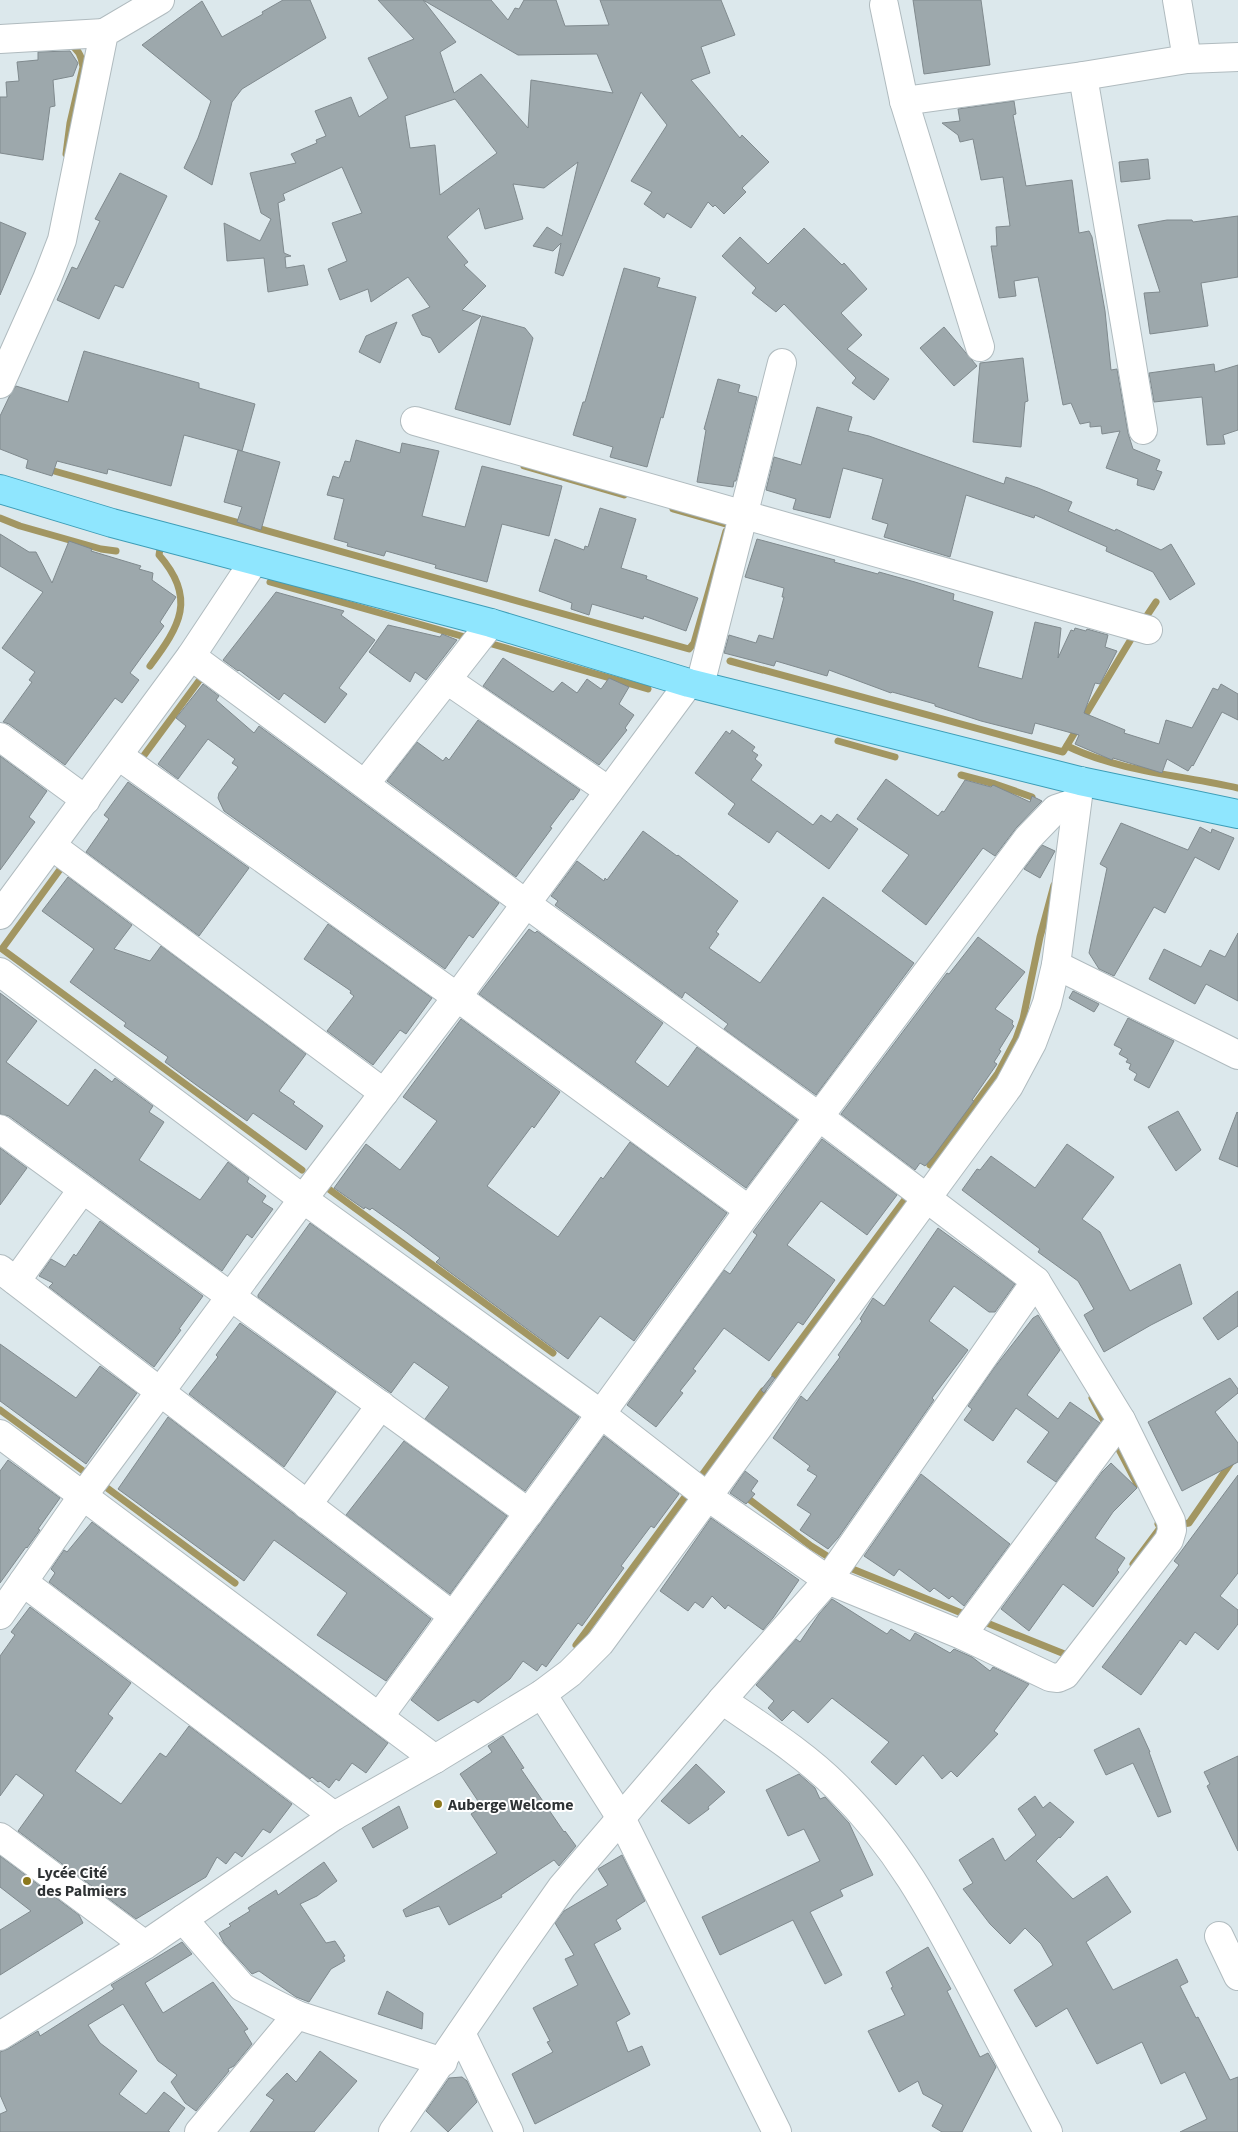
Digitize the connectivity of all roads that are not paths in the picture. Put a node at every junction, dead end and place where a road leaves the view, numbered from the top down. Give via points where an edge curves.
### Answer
1 (160, 0) edge
2 (1177, 0) edge
3 (884, 5) dead end
4 (104, 33) junction
5 (0, 39) edge
6 (1238, 57) edge
7 (1187, 59) junction
8 (1083, 76) junction
9 (904, 101) junction
10 (980, 347) dead end
11 (782, 363) dead end
12 (0, 384) edge
13 (415, 421) dead end
14 (1143, 430) dead end
15 (0, 489) edge
16 (744, 515) junction
17 (254, 561) junction
18 (491, 623) junction
19 (1148, 630) dead end
20 (191, 656) junction
21 (447, 680) junction
22 (695, 684) junction
23 (0, 737) edge
24 (119, 756) junction
25 (365, 784) junction
26 (609, 791) junction
27 (1078, 792) junction
28 (86, 800) junction
29 (1238, 814) edge
30 (52, 846) junction
31 (525, 903) junction
32 (0, 915) edge
33 (1056, 965) junction
34 (0, 972) edge
35 (457, 997) junction
36 (1238, 1055) edge
37 (384, 1093) junction
38 (818, 1116) junction
39 (0, 1129) edge
40 (82, 1190) junction
41 (303, 1199) junction
42 (927, 1199) junction
43 (748, 1210) junction
44 (8, 1275) edge
45 (1036, 1282) junction
46 (232, 1297) junction
47 (160, 1392) junction
48 (381, 1405) junction
49 (601, 1414) junction
50 (1121, 1420) junction
51 (0, 1434) edge
52 (82, 1497) junction
53 (708, 1497) junction
54 (307, 1505) junction
55 (529, 1513) junction
56 (828, 1580) junction
57 (8, 1598) edge
58 (453, 1616) junction
59 (962, 1635) junction
60 (542, 1694) junction
61 (722, 1700) junction
62 (379, 1717) junction
63 (435, 1759) junction
64 (334, 1816) junction
65 (621, 1818) junction
66 (0, 1836) edge
67 (183, 1919) junction
68 (1218, 1936) dead end
69 (145, 1945) junction
70 (1238, 1976) edge
71 (297, 2016) junction
72 (461, 2033) junction
73 (0, 2036) edge
74 (442, 2062) junction
75 (199, 2132) edge
76 (393, 2132) edge
77 (509, 2132) edge
78 (777, 2132) edge
79 (1048, 2132) edge

1 - 4 street
2 - 7 street
3 - 9 street
4 - 5 street
4 - 12 street via 62,240
6 - 7 street
7 - 8 street
8 - 9 street
8 - 14 street
9 - 10 street
11 - 16 street
13 - 16 street
15 - 17 main road
16 - 19 street
16 - 22 street
17 - 18 main road
17 - 20 street
18 - 21 street
18 - 22 main road
20 - 24 street
20 - 25 street
21 - 25 street
21 - 26 street
22 - 26 street
22 - 27 main road
23 - 28 street
24 - 28 street
24 - 35 street
25 - 31 street
26 - 31 street
27 - 29 main road
27 - 33 street
27 - 38 street via 1028,838
28 - 30 street
30 - 32 street
30 - 37 street
31 - 35 street
31 - 38 street
33 - 36 street
33 - 42 street via 1047,1003 1032,1043 1009,1086
34 - 41 street
35 - 37 street
35 - 43 street
37 - 41 street
38 - 42 street
38 - 43 street
39 - 40 street
40 - 44 street
40 - 46 street
41 - 46 street
41 - 49 street
42 - 45 street
42 - 53 street
43 - 49 street
44 - 47 street
45 - 50 street
45 - 56 street
46 - 47 street
46 - 48 street
47 - 52 street
47 - 54 street
48 - 54 street
48 - 55 street
49 - 53 street
49 - 55 street
50 - 59 street
50 - 59 street via 1171,1521 1169,1540 1065,1675 1050,1677
51 - 52 street
52 - 57 street
52 - 62 street
53 - 56 street
53 - 60 street via 600,1643 570,1673
54 - 58 street
55 - 58 street
56 - 59 street
56 - 61 street
57 - 64 street
58 - 62 street
60 - 63 street
60 - 65 street
61 - 65 street
61 - 79 street via 802,1756 837,1787 898,1858 929,1906
62 - 63 street
63 - 64 street
64 - 67 street
65 - 72 street via 562,1887
65 - 78 street
66 - 69 street
67 - 69 street
67 - 71 street via 242,1987
68 - 70 street
69 - 73 street
71 - 74 street
71 - 75 street
72 - 74 street
72 - 77 street
74 - 76 street

